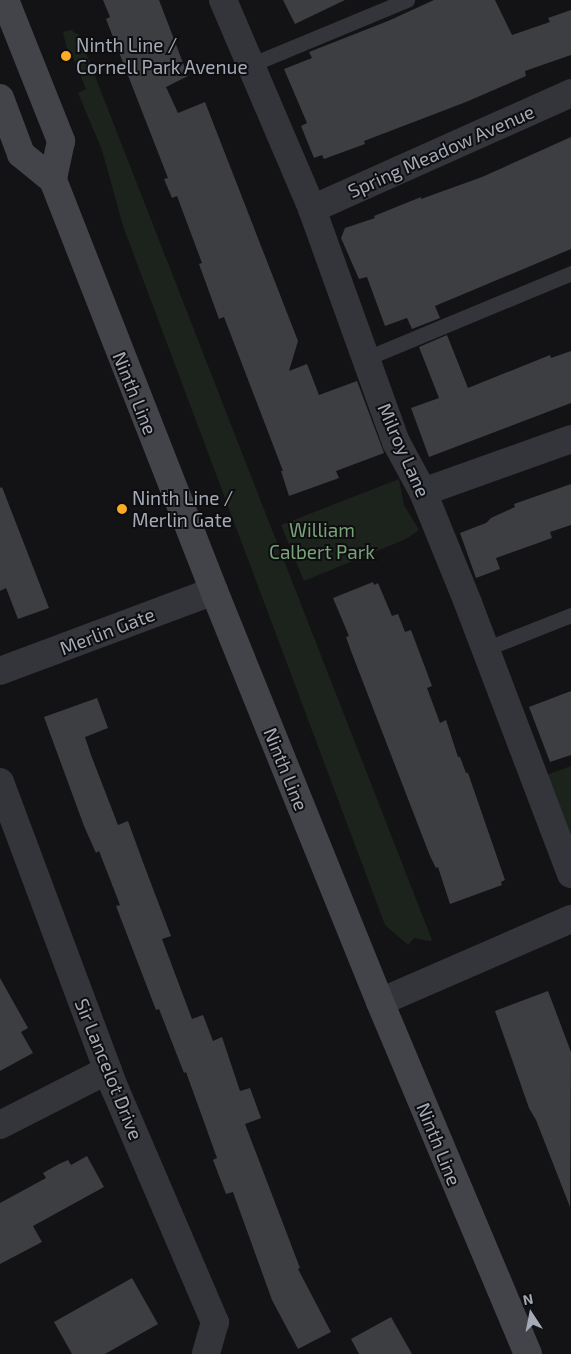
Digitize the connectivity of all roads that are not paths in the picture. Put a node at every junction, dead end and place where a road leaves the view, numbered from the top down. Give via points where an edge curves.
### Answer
1 (3, 0) edge
2 (223, 0) edge
3 (407, 0) edge
4 (250, 65) junction
5 (571, 93) edge
6 (0, 98) edge
7 (53, 180) junction
8 (312, 209) junction
9 (571, 273) edge
10 (367, 358) junction
11 (571, 439) edge
12 (423, 492) junction
13 (214, 591) junction
14 (571, 615) edge
15 (485, 649) junction
16 (0, 671) edge
17 (0, 782) edge
18 (571, 874) edge
19 (571, 919) edge
20 (380, 1002) junction
21 (108, 1070) junction
22 (0, 1125) edge
23 (206, 1354) edge
24 (528, 1354) edge

1 - 7 main road via 61,141
2 - 4 street, Milroy Lane
3 - 4 lane
4 - 8 street, Milroy Lane
5 - 8 street, Spring Meadow Avenue
6 - 7 main road, Ninth Line via 21,154
7 - 13 main road, Ninth Line
8 - 10 street, Milroy Lane
9 - 10 lane
10 - 12 street, Milroy Lane via 396,442
11 - 12 street
12 - 15 street, Milroy Lane
13 - 16 street, Merlin Gate
13 - 20 main road, Ninth Line
14 - 15 lane
15 - 18 street, Milroy Lane
17 - 21 street, Sir Lancelot Drive
19 - 20 street
20 - 24 main road, Ninth Line
21 - 22 street
21 - 23 street, Sir Lancelot Drive via 215,1322

